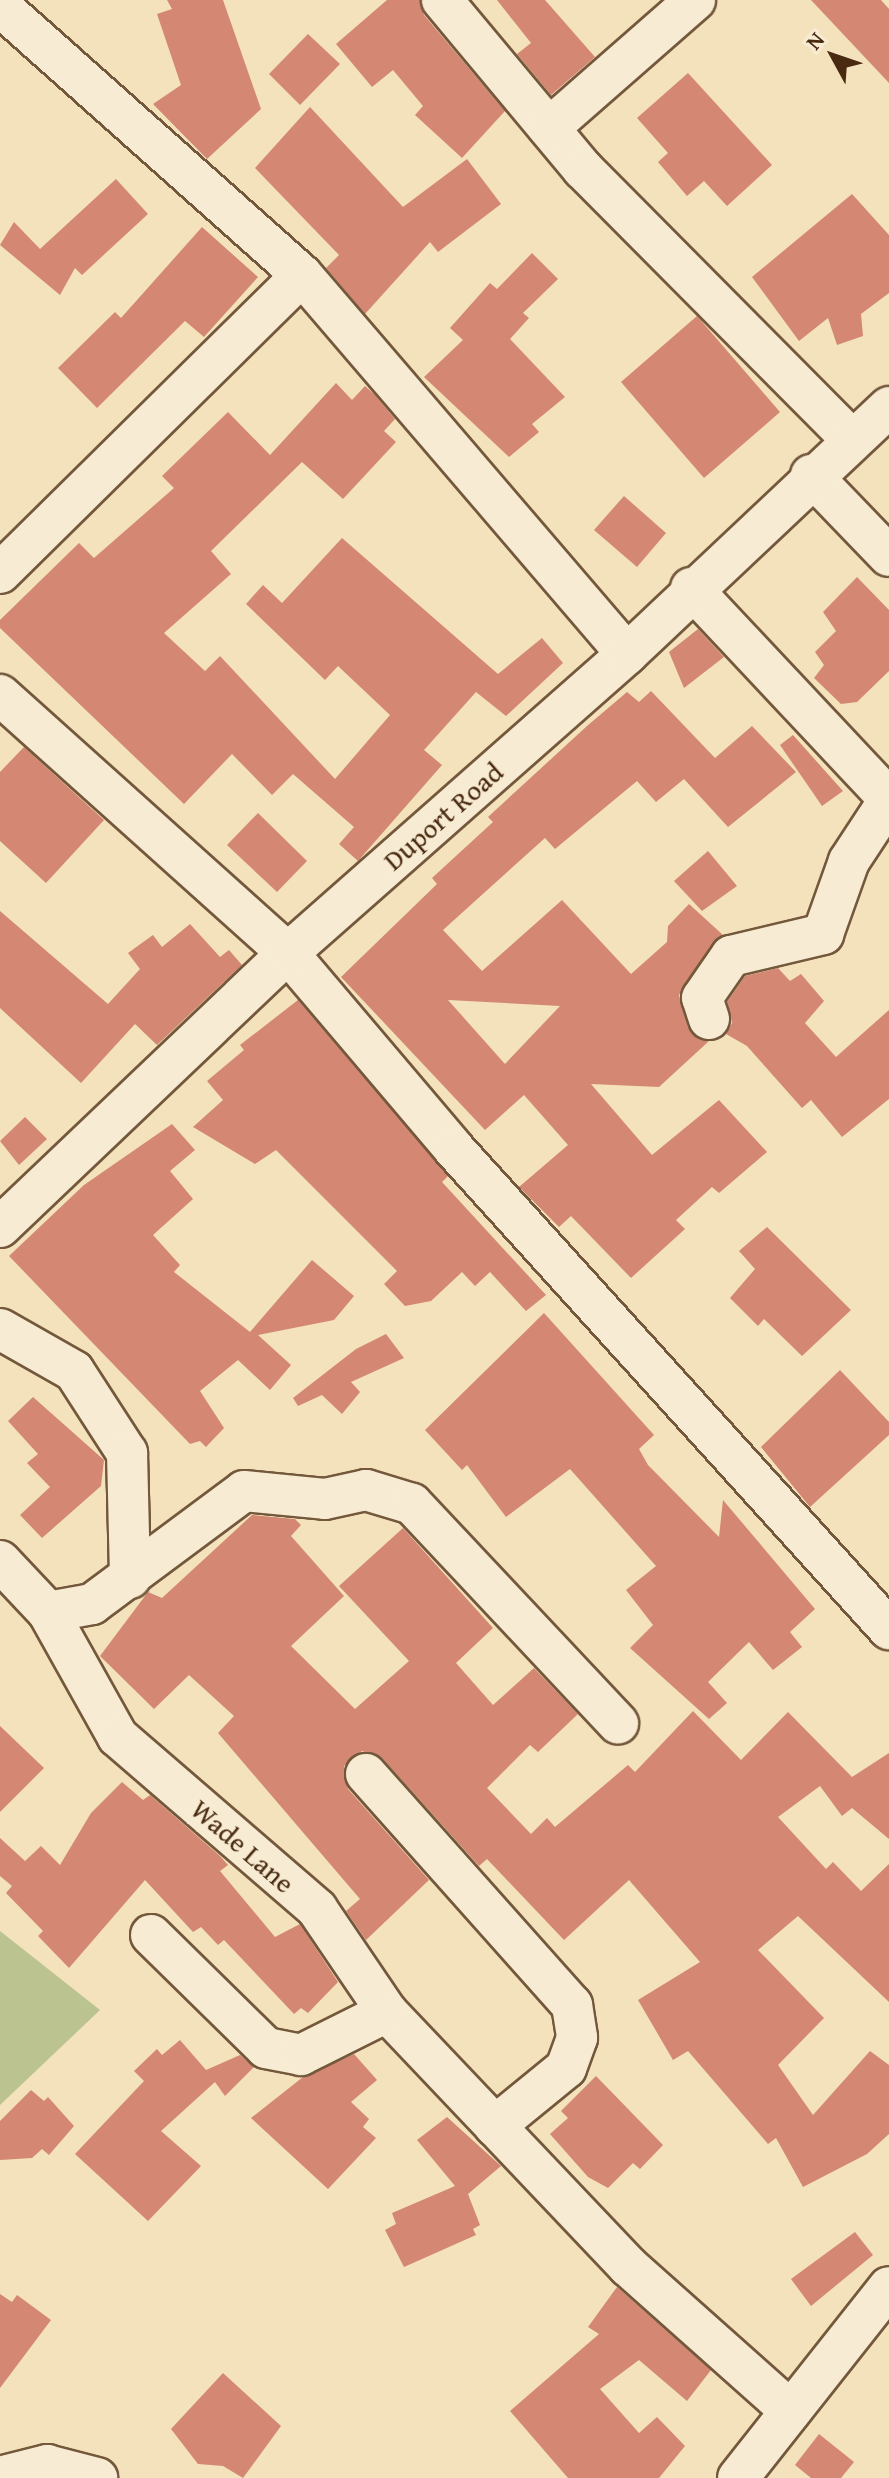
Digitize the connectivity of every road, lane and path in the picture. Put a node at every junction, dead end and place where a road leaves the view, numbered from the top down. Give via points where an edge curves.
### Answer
1 (442, 0) edge
2 (695, 0) edge
3 (0, 6) edge
4 (549, 128) junction
5 (302, 275) junction
6 (889, 407) edge
7 (852, 440) junction
8 (811, 475) junction
9 (889, 556) edge
10 (0, 573) edge
11 (691, 588) junction
12 (627, 654) junction
13 (0, 695) edge
14 (889, 799) edge
15 (288, 953) junction
16 (709, 1019) dead end
17 (0, 1227) edge
18 (0, 1329) edge
19 (0, 1561) edge
20 (130, 1578) junction
21 (48, 1612) junction
22 (889, 1629) edge
23 (618, 1723) dead end
24 (366, 1774) dead end
25 (151, 1935) dead end
26 (387, 2012) junction
27 (495, 2126) junction
28 (889, 2287) edge
29 (791, 2411) junction
30 (0, 2477) edge
31 (97, 2478) edge
32 (738, 2478) edge

1 - 4 street
2 - 4 street
3 - 5 street
4 - 7 street
5 - 10 street
5 - 12 street
6 - 7 street, Duport Road
7 - 8 street, Duport Road
8 - 9 street
8 - 11 street, Duport Road
11 - 12 street, Duport Road
11 - 14 street
12 - 15 street, Duport Road
13 - 15 street
14 - 16 street via 849,861 829,946 731,956 702,998
15 - 17 street, Duport Road
15 - 22 street via 454,1149
18 - 20 street via 74,1371 127,1453
19 - 21 street, Wade Lane
20 - 21 street via 92,1604
20 - 23 street via 244,1491 325,1499 366,1490 389,1495 412,1504
21 - 26 street, Wade Lane via 118,1737 317,1909
24 - 27 street via 572,2005 577,2038 566,2068
25 - 26 street via 266,2048 301,2055
26 - 27 street, Wade Lane
27 - 29 street, Wade Lane via 628,2266
28 - 29 street
29 - 32 street
30 - 31 street via 47,2465

